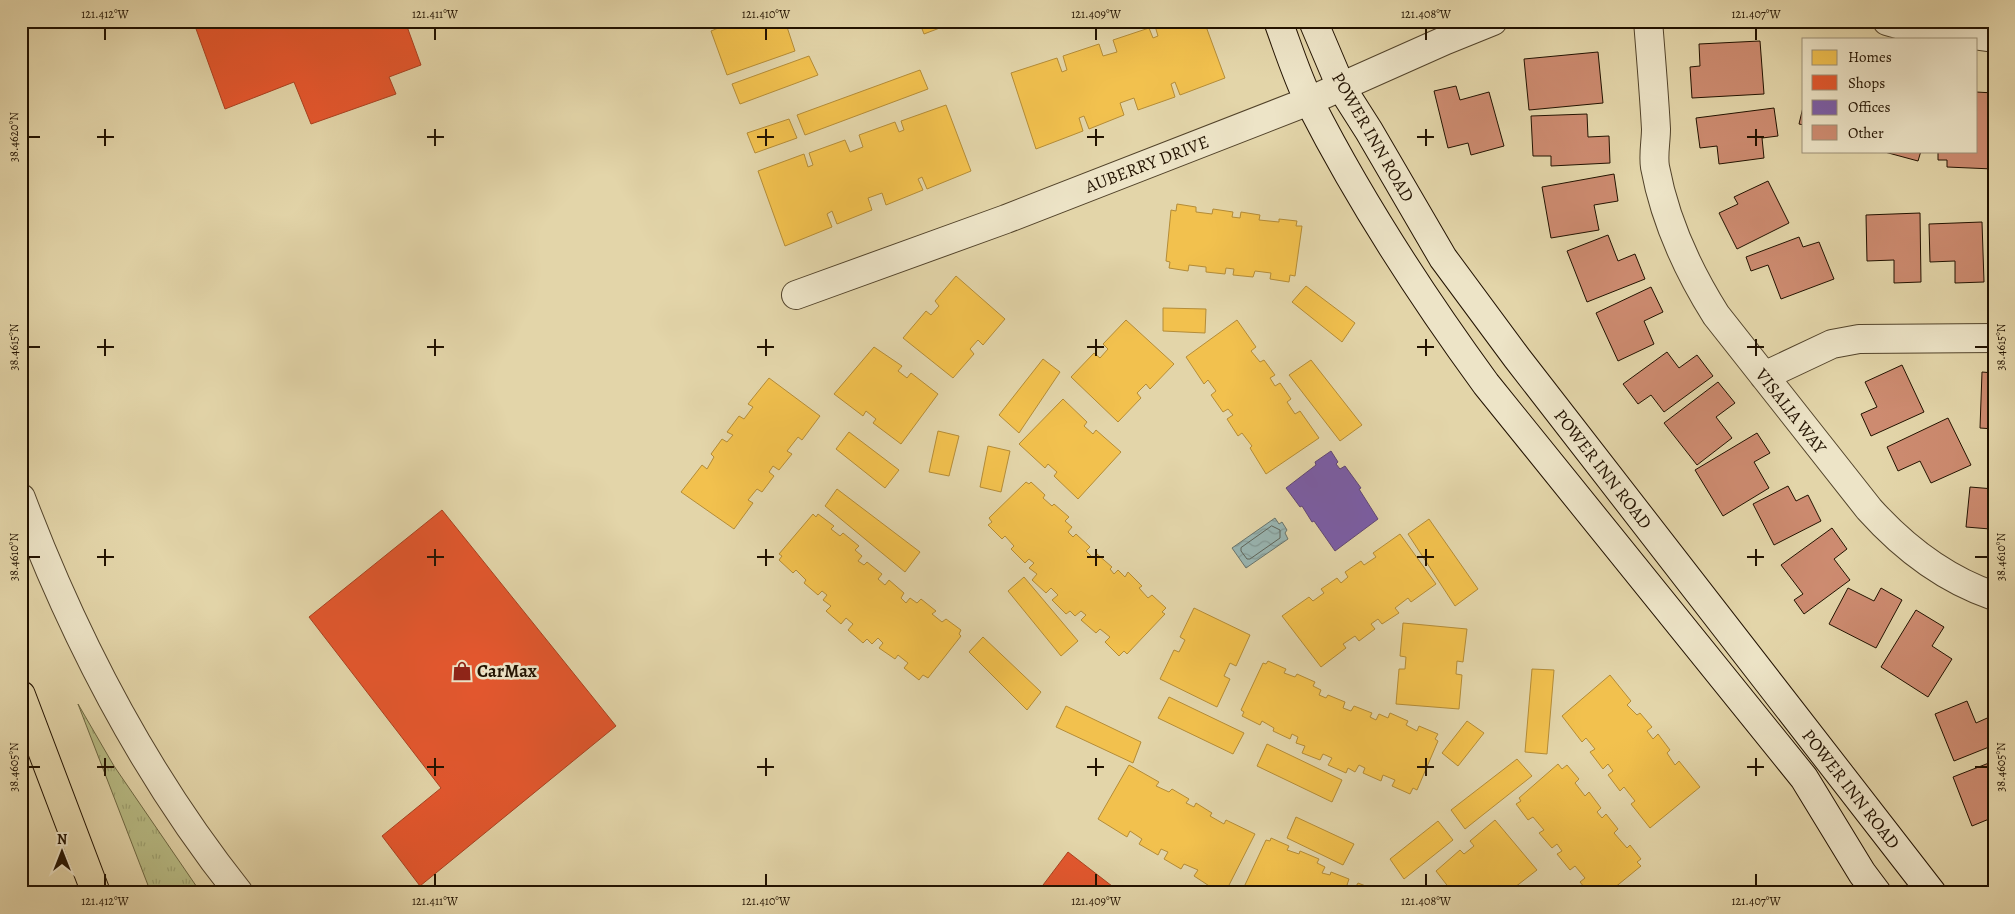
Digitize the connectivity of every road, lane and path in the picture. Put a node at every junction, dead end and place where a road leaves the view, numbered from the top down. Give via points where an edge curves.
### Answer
1 (1278, 21) edge
2 (1312, 21) edge
3 (1493, 21) edge
4 (1648, 21) edge
5 (1887, 21) edge
6 (1994, 38) edge
7 (1340, 87) junction
8 (1309, 101) junction
9 (796, 295) dead end
10 (1994, 338) edge
11 (1764, 376) junction
12 (21, 498) edge
13 (1994, 596) edge
14 (21, 696) edge
15 (52, 775) junction
16 (96, 893) edge
17 (104, 893) edge
18 (239, 893) edge
19 (1877, 893) edge
20 (1932, 893) edge

1 - 8 street, POWER INN ROAD
2 - 7 street, POWER INN ROAD
3 - 7 street, AUBERRY DRIVE
4 - 11 street, VISALIA WAY via 1656,131 1654,164 1671,228 1716,315
5 - 6 street
7 - 8 street, AUBERRY DRIVE
7 - 20 street, POWER INN ROAD via 1448,266
8 - 9 street, AUBERRY DRIVE
8 - 19 street, POWER INN ROAD via 1356,186 1463,352 1804,778
10 - 11 street via 1859,339 1824,348
11 - 13 street, VISALIA WAY via 1888,530 1932,566
12 - 18 street via 76,629 136,744 186,821
14 - 15 highway
15 - 16 highway
15 - 17 highway

